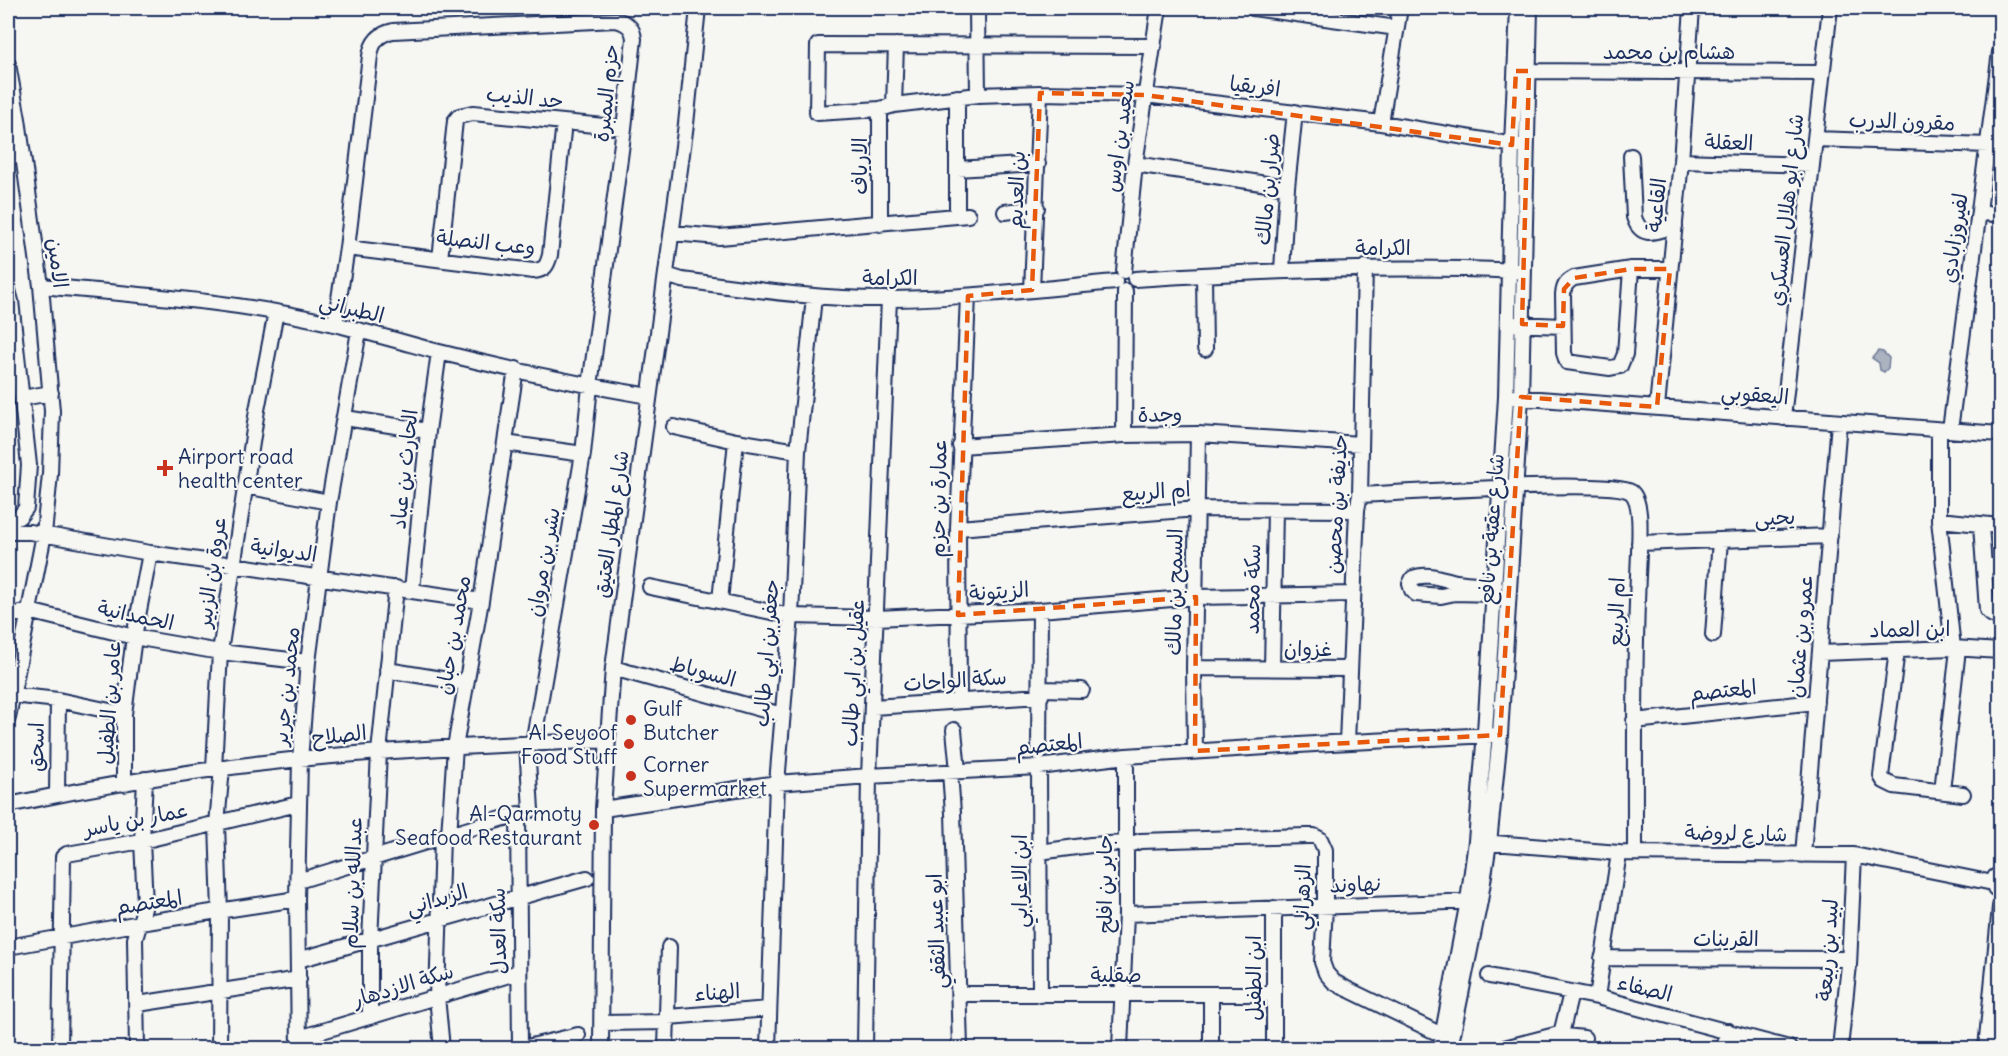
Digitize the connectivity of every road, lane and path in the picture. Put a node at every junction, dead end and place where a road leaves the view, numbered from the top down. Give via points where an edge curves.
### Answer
1 (698, 8) edge
2 (977, 8) edge
3 (1160, 8) edge
4 (1253, 8) edge
5 (1400, 8) edge
6 (1518, 8) edge
7 (1530, 8) edge
8 (1692, 8) edge
9 (1830, 8) edge
10 (1310, 11) edge
11 (1397, 28) junction
12 (896, 45) junction
13 (978, 45) junction
14 (1154, 46) junction
15 (2001, 52) edge
16 (8, 64) edge
17 (1523, 71) junction
18 (1688, 72) junction
19 (1822, 72) junction
20 (1040, 93) junction
21 (978, 95) junction
22 (1145, 95) junction
23 (957, 97) junction
24 (894, 105) junction
25 (880, 109) junction
26 (1295, 112) junction
27 (564, 122) junction
28 (1381, 123) junction
29 (624, 128) junction
30 (1815, 139) junction
31 (1988, 145) junction
32 (1519, 146) junction
33 (22, 154) junction
34 (1631, 156) dead end
35 (8, 157) edge
36 (1681, 161) junction
37 (1038, 164) junction
38 (1135, 164) junction
39 (1812, 165) junction
40 (957, 169) junction
41 (1287, 187) junction
42 (1037, 208) junction
43 (1005, 212) dead end
44 (1979, 212) junction
45 (2001, 215) edge
46 (880, 224) junction
47 (1675, 226) junction
48 (672, 233) junction
49 (347, 248) junction
50 (440, 258) junction
51 (1365, 267) junction
52 (1631, 269) junction
53 (1671, 269) junction
54 (1282, 270) junction
55 (1516, 271) junction
56 (666, 275) junction
57 (1130, 275) junction
58 (1204, 275) junction
59 (41, 286) junction
60 (1120, 287) junction
61 (8, 290) edge
62 (1032, 290) junction
63 (968, 296) junction
64 (814, 297) junction
65 (889, 299) junction
66 (276, 312) junction
67 (1508, 323) junction
68 (335, 324) junction
69 (1522, 324) junction
70 (1563, 326) junction
71 (360, 331) junction
72 (1205, 350) dead end
73 (439, 351) junction
74 (516, 369) junction
75 (590, 386) junction
76 (649, 396) junction
77 (51, 397) junction
78 (1506, 397) junction
79 (1521, 397) junction
80 (22, 401) junction
81 (1657, 407) junction
82 (345, 418) junction
83 (1783, 418) junction
84 (1839, 422) junction
85 (674, 427) dead end
86 (1945, 430) junction
87 (428, 431) junction
88 (1198, 434) junction
89 (2001, 434) edge
90 (1124, 435) junction
91 (736, 441) junction
92 (505, 443) junction
93 (1361, 444) junction
94 (960, 446) junction
95 (798, 451) junction
96 (583, 454) junction
97 (245, 486) junction
98 (1508, 488) junction
99 (1360, 495) junction
100 (329, 502) junction
101 (1197, 509) junction
102 (1275, 510) junction
103 (1357, 510) junction
104 (8, 521) edge
105 (1940, 523) junction
106 (1978, 525) junction
107 (2001, 526) edge
108 (958, 528) junction
109 (8, 532) edge
110 (44, 534) junction
111 (1830, 536) junction
112 (1720, 540) junction
113 (1639, 543) junction
114 (150, 553) junction
115 (232, 564) junction
116 (1984, 566) junction
117 (2001, 566) edge
118 (320, 576) junction
119 (650, 587) dead end
120 (396, 588) junction
121 (412, 590) junction
122 (1495, 590) junction
123 (1353, 594) junction
124 (1273, 596) junction
125 (1196, 597) junction
126 (481, 601) junction
127 (720, 601) junction
128 (1040, 610) junction
129 (29, 611) junction
130 (958, 615) junction
131 (8, 616) edge
132 (791, 616) junction
133 (877, 618) junction
134 (2001, 618) edge
135 (1713, 635) dead end
136 (134, 637) junction
137 (1955, 648) junction
138 (1897, 650) junction
139 (220, 651) junction
140 (2001, 651) edge
141 (1820, 653) junction
142 (308, 662) junction
143 (613, 668) junction
144 (1194, 668) junction
145 (1272, 668) junction
146 (1349, 669) junction
147 (387, 670) junction
148 (12, 672) edge
149 (466, 683) junction
150 (1082, 690) dead end
151 (1041, 692) junction
152 (12, 695) junction
153 (58, 700) junction
154 (959, 701) junction
155 (1816, 702) junction
156 (873, 707) junction
157 (124, 714) junction
158 (782, 715) junction
159 (8, 718) edge
160 (1634, 721) junction
161 (954, 730) dead end
162 (1485, 735) junction
163 (1500, 735) junction
164 (607, 740) junction
165 (1347, 742) junction
166 (530, 744) junction
167 (455, 747) junction
168 (1195, 751) junction
169 (379, 752) junction
170 (1040, 753) dead end
171 (1126, 756) junction
172 (300, 760) junction
173 (1039, 767) junction
174 (218, 768) junction
175 (954, 771) junction
176 (869, 776) junction
177 (145, 779) junction
178 (777, 783) junction
179 (124, 784) junction
180 (1942, 791) junction
181 (1962, 794) dead end
182 (57, 795) junction
183 (298, 804) junction
184 (8, 805) edge
185 (603, 809) junction
186 (524, 812) junction
187 (218, 824) junction
188 (445, 836) junction
189 (142, 841) junction
190 (1483, 842) junction
191 (1126, 845) junction
192 (1040, 852) junction
193 (1619, 853) junction
194 (1635, 853) junction
195 (1803, 855) junction
196 (1854, 855) junction
197 (374, 858) junction
198 (587, 878) dead end
199 (298, 881) junction
200 (1998, 883) edge
201 (518, 897) junction
202 (297, 899) junction
203 (1474, 901) junction
204 (2001, 906) edge
205 (1325, 907) junction
206 (1274, 908) junction
207 (220, 912) junction
208 (1126, 914) junction
209 (438, 920) junction
210 (140, 923) junction
211 (62, 939) junction
212 (370, 940) junction
213 (8, 947) edge
214 (669, 947) dead end
215 (1602, 958) junction
216 (1848, 959) junction
217 (298, 960) junction
218 (519, 972) junction
219 (1489, 976) dead end
220 (299, 979) junction
221 (220, 992) junction
222 (1571, 993) junction
223 (959, 994) junction
224 (1123, 994) junction
225 (1274, 994) junction
226 (1040, 995) junction
227 (1211, 995) junction
228 (437, 997) junction
229 (1597, 998) junction
230 (138, 1004) junction
231 (769, 1010) junction
232 (370, 1017) junction
233 (668, 1019) junction
234 (602, 1023) junction
235 (1728, 1031) junction
236 (578, 1035) dead end
237 (1561, 1035) junction
238 (1584, 1038) dead end
239 (1992, 1041) edge
240 (299, 1043) edge
241 (1446, 1043) edge
242 (60, 1048) edge
243 (137, 1048) edge
244 (219, 1048) edge
245 (442, 1048) edge
246 (522, 1048) edge
247 (601, 1048) edge
248 (666, 1048) edge
249 (768, 1048) edge
250 (865, 1048) edge
251 (960, 1048) edge
252 (1120, 1048) edge
253 (1211, 1048) edge
254 (1274, 1048) edge
255 (1504, 1048) edge
256 (1723, 1048) edge
257 (1790, 1048) edge
258 (1840, 1048) edge

1 - 48 street, شارع المطار العتيق
2 - 13 street
3 - 14 street, سعيد بن اوس
4 - 10 street
5 - 11 street
6 - 17 street, شارع عقبة بن نافع
7 - 17 street, شارع عقبة بن نافع
8 - 18 street, القاعية
9 - 19 street, شارع ابو هلال العسكري
10 - 11 street
11 - 28 street
12 - 13 street
12 - 24 street
12 - 25 street, افريقيا via 818,45 817,113
13 - 14 street
13 - 21 street
14 - 22 street, سعيد بن اوس
15 - 31 street, لفيروزابادي
16 - 33 street, الامين
17 - 18 street, هشام بن محمد
17 - 32 street, شارع عقبة بن نافع
18 - 19 street, هشام بن محمد
18 - 36 street, القاعية
19 - 30 street, شارع ابو هلال العسكري
20 - 21 street, افريقيا
20 - 22 street, افريقيا
20 - 37 street, بن العديم
21 - 23 street, افريقيا
22 - 26 street, افريقيا
22 - 38 street, سعيد بن اوس
23 - 24 street, افريقيا
23 - 40 street
24 - 25 street, افريقيا
25 - 46 street, الارياف
26 - 28 street, افريقيا
26 - 41 street, ضرار بن مالك
27 - 29 street, حد الذيب
27 - 50 street, حد الذيب via 473,113 459,116 455,121
27 - 50 street, وعب النصلة via 547,266 533,271
28 - 32 street, افريقيا
29 - 49 street, حزم البمبرة via 634,39 623,22 385,33 371,47
29 - 75 street, حزم البمبرة
30 - 31 street, مقرون الدرب
30 - 39 street, شارع ابو هلال العسكري
31 - 44 street, لفيروزابادي
32 - 55 street, شارع عقبة بن نافع
33 - 35 street
33 - 59 street, الامين
34 - 47 street via 1637,226 1649,233
36 - 39 street, العقلة
36 - 47 street, القاعية
37 - 40 street
37 - 42 street, بن العديم
38 - 41 street
38 - 57 street, سعيد بن اوس
39 - 83 street, شارع ابو هلال العسكري
40 - 46 street via 962,216
41 - 54 street, ضرار بن مالك
42 - 43 street
42 - 62 street, بن العديم
44 - 45 street
44 - 86 street, لفيروزابادي
46 - 48 street via 719,237
47 - 53 street, القاعية
48 - 56 street, شارع المطار العتيق
49 - 50 street, وعب النصلة
49 - 68 street, حزم البمبرة
51 - 54 street, الكرامة
51 - 55 street, الكرامة
51 - 93 street, حذيفة بن محصن
52 - 53 street
52 - 70 street via 1569,280 1564,289
52 - 70 street via 1625,354 1620,366 1567,362
53 - 81 street, القاعية
54 - 58 street, الكرامة
55 - 67 street, شارع عقبة بن نافع
55 - 69 street, شارع عقبة بن نافع
56 - 64 street, الكرامة
56 - 76 street, شارع المطار العتيق
57 - 58 street, الكرامة
57 - 60 street via 1119,272 1116,277
58 - 72 street
59 - 66 street, الطبراني
59 - 77 street, الامين
60 - 62 street, الكرامة
60 - 90 street
61 - 80 street
62 - 63 street, الكرامة
63 - 65 street, الكرامة
63 - 94 street, عمارة بن حزم
64 - 65 street, الكرامة
64 - 95 street, جعفر بن ابي طالب
65 - 133 street, عقيل بن ابي طالب
66 - 68 street, الطبراني
66 - 97 street, عروة بن الزبير
67 - 69 street
67 - 78 street, شارع عقبة بن نافع
68 - 71 street, الطبراني
69 - 70 street
69 - 79 street, شارع عقبة بن نافع
71 - 73 street, الطبراني
71 - 82 street, محمد بن جرير
73 - 74 street, الطبراني
73 - 87 street, الحارث بن عباد
74 - 75 street, الطبراني
74 - 92 street, محمد بن حبان
75 - 76 street, الطبراني
75 - 96 street, بشر بن مروان
76 - 143 street, شارع المطار العتيق
77 - 80 street
77 - 110 street, الامين via 51,464
78 - 79 street, اليعقوبي
78 - 98 street, شارع عقبة بن نافع
79 - 81 street, اليعقوبي
79 - 98 street, شارع عقبة بن نافع
80 - 104 street via 28,452 27,503 19,517
81 - 83 street, اليعقوبي
82 - 87 street
82 - 100 street, محمد بن جرير
83 - 84 street, اليعقوبي
84 - 86 street, اليعقوبي
84 - 111 street, عمرو بن عثمان
85 - 91 street
86 - 89 street, اليعقوبي
86 - 105 street, لفيروزابادي
87 - 121 street, الحارث بن عباد
88 - 90 street, وجدة
88 - 93 street, وجدة
88 - 101 street, السمح بن مالك
90 - 94 street, وجدة
91 - 95 street
91 - 127 street
92 - 96 street
92 - 126 street, محمد بن حبان
93 - 99 street, حذيفة بن محصن
94 - 108 street, عمارة بن حزم
95 - 132 street, جعفر بن ابي طالب
96 - 166 street, بشر بن مروان
97 - 100 street
97 - 115 street, عروة بن الزبير
98 - 99 street, ام الربيع
98 - 113 street, ام الربيع via 1625,489 1637,500
98 - 122 street, شارع عقبة بن نافع
98 - 163 street, شارع عقبة بن نافع
99 - 103 street, حذيفة بن محصن
100 - 118 street, محمد بن جرير
101 - 102 street, ام الربيع
101 - 108 street, ام الربيع
101 - 125 street, السمح بن مالك
102 - 103 street, ام الربيع
102 - 124 street, سكة محمد
103 - 123 street, حذيفة بن محصن
105 - 106 street
105 - 137 street, لفيروزابادي
106 - 107 street
106 - 116 street
108 - 130 street, عمارة بن حزم
109 - 110 street, الديوانية
110 - 114 street, الديوانية
110 - 129 street, الامين
111 - 112 street, يحيى
111 - 141 street, عمرو بن عثمان
112 - 113 street, يحيى
112 - 135 street
113 - 160 street, ام الربيع
114 - 115 street, الديوانية
114 - 136 street, عامر بن الطفيل
115 - 118 street, الديوانية
115 - 139 street, عروة بن الزبير
116 - 117 street
116 - 134 street via 1987,610
118 - 120 street, الديوانية
118 - 142 street, محمد بن جرير
119 - 127 street, الزيتونة
120 - 121 street, الديوانية
120 - 147 street
121 - 126 street, الديوانية
122 - 122 street via 1420,576 1410,584 1414,592 1441,596
122 - 162 street, شارع عقبة بن نافع
123 - 124 street, الزيتونة
123 - 146 street, حذيفة بن محصن
124 - 125 street, الزيتونة
124 - 145 street, سكة محمد
125 - 128 street, الزيتونة
125 - 144 street, السمح بن مالك
126 - 149 street, محمد بن حبان
127 - 132 street, الزيتونة
128 - 130 street, الزيتونة
128 - 151 street
129 - 131 street
129 - 136 street, الحمدانية
129 - 148 street, الامين
130 - 133 street, الزيتونة
130 - 154 street, عمارة بن حزم
132 - 133 street, الزيتونة
132 - 158 street, جعفر بن ابي طالب
133 - 156 street, عقيل بن ابي طالب
136 - 139 street, الحمدانية
136 - 157 street, عامر بن الطفيل
137 - 138 street, ابن العماد
137 - 140 street, ابن العماد
137 - 180 street, لفيروزابادي
138 - 141 street, ابن العماد
138 - 180 street via 1881,777 1894,786
139 - 142 street, الحمدانية
139 - 174 street, عروة بن الزبير
141 - 155 street, عمرو بن عثمان
142 - 172 street, محمد بن جرير
143 - 158 street, السوباط
143 - 164 street, شارع المطار العتيق
144 - 145 street, غزوان
144 - 168 street, السمح بن مالك
145 - 146 street, غزوان
146 - 165 street, حذيفة بن محصن
147 - 149 street
147 - 169 street
148 - 152 street, الامين
149 - 167 street, محمد بن حبان
150 - 151 street, سكة الواحات
151 - 154 street, سكة الواحات
151 - 170 street
152 - 153 street, اسحق
152 - 159 street, الامين
153 - 157 street, اسحق
153 - 182 street, اسحق
154 - 156 street, سكة الواحات
155 - 160 street, المعتصم
155 - 195 street, عمرو بن عثمان
156 - 176 street, عقيل بن ابي طالب
157 - 179 street, عامر بن الطفيل
158 - 178 street, جعفر بن ابي طالب
160 - 194 street, ام الربيع
161 - 175 street, ابو عبيد الثقفي
162 - 163 street, المعتصم
162 - 165 street, المعتصم
162 - 190 street, شارع عقبة بن نافع
163 - 190 street, شارع عقبة بن نافع
164 - 166 street, الصلاح
164 - 185 street, شارع المطار العتيق
165 - 168 street, المعتصم
166 - 167 street, الصلاح
166 - 186 street, سكة العدل
167 - 169 street, الصلاح
167 - 188 street, محمد بن حبان
168 - 171 street, المعتصم
169 - 172 street, الصلاح
169 - 197 street, عبدالله بن سلام
171 - 173 street, المعتصم
171 - 191 street, جابر بن افلح
172 - 174 street, الصلاح
172 - 183 street, محمد بن جرير
173 - 175 street, المعتصم
173 - 192 street, ابن الاعرابي
174 - 177 street, الصلاح
174 - 187 street, عروة بن الزبير
175 - 176 street, المعتصم
175 - 223 street, ابو عبيد الثقفي
176 - 178 street, المعتصم
176 - 250 street, عقيل بن ابي طالب
177 - 179 street, الصلاح
177 - 189 street, عامر بن الطفيل
178 - 185 street, المعتصم
178 - 231 street, جعفر بن ابي طالب
179 - 182 street, الصلاح
180 - 181 street
182 - 184 street, الصلاح
183 - 187 street, عمار بن ياسر
183 - 199 street, محمد بن جرير
185 - 234 street, شارع المطار العتيق
186 - 188 street
186 - 201 street, سكة العدل
187 - 189 street, عمار بن ياسر
187 - 207 street, عروة بن الزبير
188 - 197 street
188 - 209 street, محمد بن حبان
189 - 210 street, عامر بن الطفيل via 145,905
189 - 211 street, عمار بن ياسر via 63,857
190 - 193 street, شارع لروضة
190 - 203 street, شارع عقبة بن نافع
191 - 192 street
191 - 205 street, الزهراني via 1140,841 1314,836 1325,850
191 - 208 street, جابر بن افلح
192 - 226 street, ابن الاعرابي
193 - 194 street, شارع لروضة
193 - 215 street
194 - 195 street, شارع لروضة
195 - 196 street, شارع لروضة
196 - 200 street, شارع لروضة
196 - 216 street, لبيد بن ربيعة
197 - 199 street
197 - 212 street, عبدالله بن سلام
198 - 201 street, الزبداني
199 - 202 street, محمد بن جرير
201 - 209 street, الزبداني
201 - 218 street, سكة العدل
202 - 207 street, المعتصم
202 - 217 street, محمد بن جرير
203 - 205 street, نهاوند
203 - 241 street, شارع عقبة بن نافع
204 - 239 street
205 - 206 street, نهاوند
205 - 241 street, الزهراني via 1322,962 1334,982
206 - 208 street, نهاوند
206 - 225 street, ابن الطفيل
207 - 210 street, المعتصم
207 - 221 street, عروة بن الزبير
208 - 224 street, جابر بن افلح
209 - 212 street, الزبداني
209 - 228 street, محمد بن حبان
210 - 211 street, المعتصم
210 - 230 street, عامر بن الطفيل via 135,939
211 - 213 street, المعتصم
211 - 242 street, عمار بن ياسر
212 - 217 street, الزبداني
212 - 232 street, عبدالله بن سلام
214 - 233 street, الهناء
215 - 216 street, القرينات
215 - 229 street
216 - 258 street, لبيد بن ربيعة
217 - 220 street, محمد بن جرير
218 - 228 street, سكة الازدهار
218 - 246 street, سكة العدل
219 - 222 street, الصفاء
220 - 221 street
220 - 240 street, محمد بن جرير
221 - 230 street
221 - 244 street, عروة بن الزبير
222 - 229 street, الصفاء
222 - 237 street
223 - 226 street, صقلية
223 - 251 street, ابو عبيد الثقفي
224 - 226 street, صقلية
224 - 227 street, صقلية
224 - 252 street, جابر بن افلح
225 - 227 street, صقلية
225 - 254 street, ابن الطفيل
227 - 253 street
228 - 232 street, سكة الازدهار
228 - 245 street, محمد بن حبان
229 - 235 street, الصفاء
230 - 243 street, عامر بن الطفيل
231 - 233 street, الهناء
231 - 249 street, جعفر بن ابي طالب
232 - 240 street, سكة الازدهار
233 - 234 street
233 - 248 street, الهناء
234 - 247 street, شارع المطار العتيق
235 - 256 street
235 - 257 street, الصفاء
236 - 246 street
237 - 238 street
237 - 255 street

